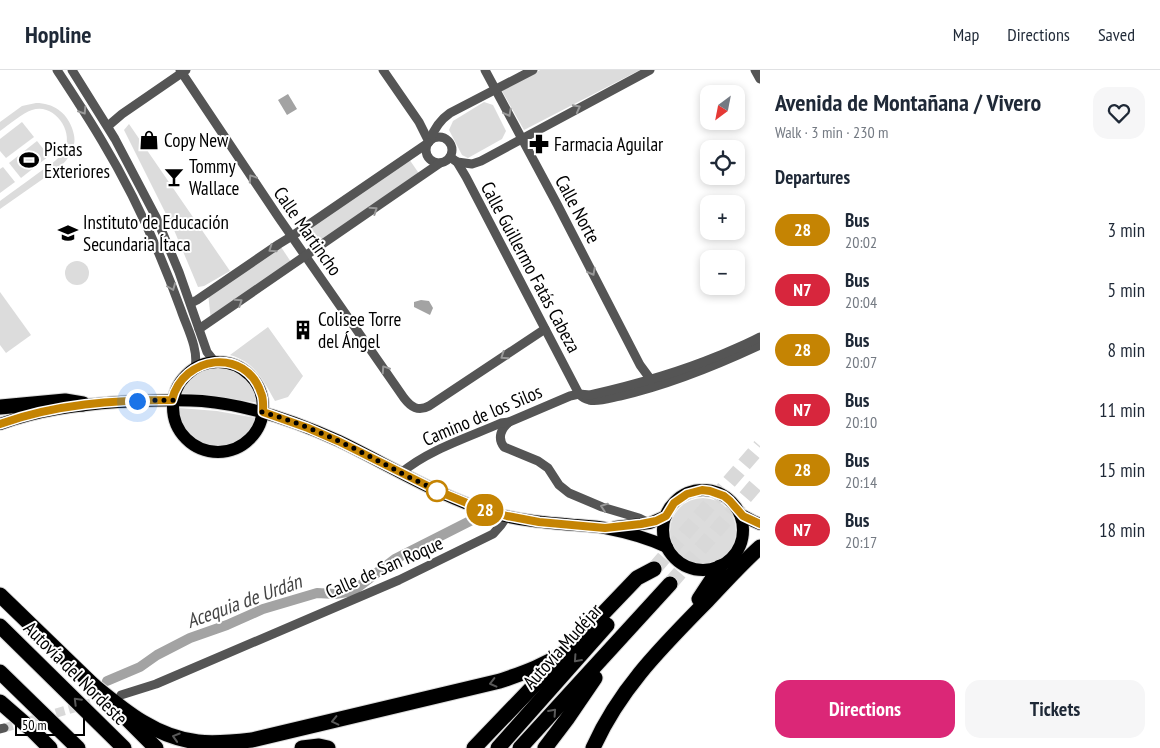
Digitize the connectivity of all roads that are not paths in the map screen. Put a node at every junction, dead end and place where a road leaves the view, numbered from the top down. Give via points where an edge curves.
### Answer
1 (57, 70) edge
2 (72, 70) edge
3 (384, 70) edge
4 (485, 70) edge
5 (533, 70) edge
6 (650, 70) edge
7 (755, 70) edge
8 (183, 71) edge
9 (760, 79) edge
10 (496, 90) junction
11 (108, 126) junction
12 (522, 138) junction
13 (429, 142) junction
14 (454, 160) junction
15 (440, 163) junction
16 (472, 164) junction
17 (466, 177) junction
18 (292, 236) junction
19 (306, 256) junction
20 (164, 265) junction
21 (179, 272) junction
22 (191, 303) junction
23 (199, 329) junction
24 (545, 329) junction
25 (760, 337) edge
26 (760, 345) edge
27 (215, 362) junction
28 (640, 365) junction
29 (195, 368) junction
30 (638, 383) junction
31 (654, 383) junction
32 (579, 394) junction
33 (172, 400) junction
34 (83, 404) junction
35 (0, 407) edge
36 (263, 412) junction
37 (509, 422) junction
38 (0, 424) edge
39 (401, 473) junction
40 (740, 514) junction
41 (507, 516) junction
42 (666, 516) junction
43 (650, 523) junction
44 (760, 524) edge
45 (605, 528) junction
46 (760, 540) edge
47 (667, 547) junction
48 (760, 547) edge
49 (736, 552) junction
50 (720, 566) junction
51 (0, 595) edge
52 (682, 625) junction
53 (0, 626) edge
54 (569, 650) junction
55 (0, 672) edge
56 (87, 680) junction
57 (121, 695) tunnel mouth
58 (4, 706) edge
59 (567, 719) junction
60 (39, 748) edge
61 (50, 748) edge
62 (78, 748) edge
63 (124, 748) edge
64 (156, 748) edge
65 (302, 748) edge
66 (328, 748) edge
67 (474, 748) edge
68 (498, 748) edge
69 (520, 748) edge
70 (545, 748) edge
71 (555, 748) edge
72 (593, 748) edge

1 -> 20 street via 103,141
2 - 11 street
3 - 13 street
4 - 10 street, Calle Norte
5 - 10 street
12 -> 6 street
7 - 9 street
8 - 11 street
18 -> 8 street, Calle Martincho
10 -> 12 street, Calle Norte
10 - 13 street via 445,116
11 - 21 street via 166,239
12 - 16 street
12 -> 28 street, Calle Norte
13 - 14 street via 436,137 449,141
13 - 15 street via 428,157
13 - 18 street
14 - 15 street
14 - 16 street
14 - 17 street, Calle Guillermo Fatás Cabeza
19 -> 15 street
16 - 17 street
17 - 24 street, Calle Guillermo Fatás Cabeza
18 - 19 street, Calle Martincho
18 -> 22 street
23 -> 19 street
24 -> 19 street, Calle Martincho via 429,406 414,408
20 - 21 street
20 -> 29 street via 195,352
21 - 22 street
22 - 23 street
23 - 27 street
24 - 32 street, Calle Guillermo Fatás Cabeza
25 - 31 street, Camino de los Silos
26 - 31 street, Camino de los Silos
27 - 29 main road
27 - 36 main road via 242,368 252,376 262,393
28 - 30 street
28 - 31 street, Calle Norte
29 - 33 main road via 179,385
30 - 31 street, Camino de los Silos
30 - 32 street, Camino de los Silos via 590,395
31 - 32 street, Camino de los Silos via 634,392 596,400
32 - 37 street, Camino de los Silos
33 - 34 main road
33 - 36 main road via 218,403
33 - 36 main road via 181,432 191,443 212,452 227,451 247,442 257,431
34 - 35 highway via 65,400
34 - 38 main road
36 - 39 main road via 338,441
37 - 39 street, Camino de los Silos via 424,457
43 -> 37 street via 574,496 559,486 550,469 543,464 504,447 500,435
39 - 41 main road via 463,502
40 - 42 main road via 724,496 702,490 680,498
40 - 44 main road
40 - 49 main road via 743,531
41 - 45 main road
41 - 57 street, Calle de San Roque via 492,534 399,580 156,684
42 - 43 main road
42 - 47 main road via 663,534
43 - 45 main road
45 - 47 main road
46 - 49 main road
47 - 50 main road via 689,568 704,570
48 - 52 highway
49 - 50 main road
50 - 52 highway
51 - 56 highway
52 - 72 highway via 628,687
63 -> 53 highway, Autovía del Nordeste
54 -> 56 highway via 543,665 500,681 252,740 214,743 196,742 159,732 126,712
54 - 67 highway
54 -> 68 highway, Autovía Mudéjar via 637,578 654,569
55 - 62 highway
56 - 64 highway
58 - 60 highway
58 - 61 highway
69 -> 59 highway, Autovía Mudéjar via 670,584 598,673
59 - 70 highway
59 - 71 highway
65 - 66 highway

